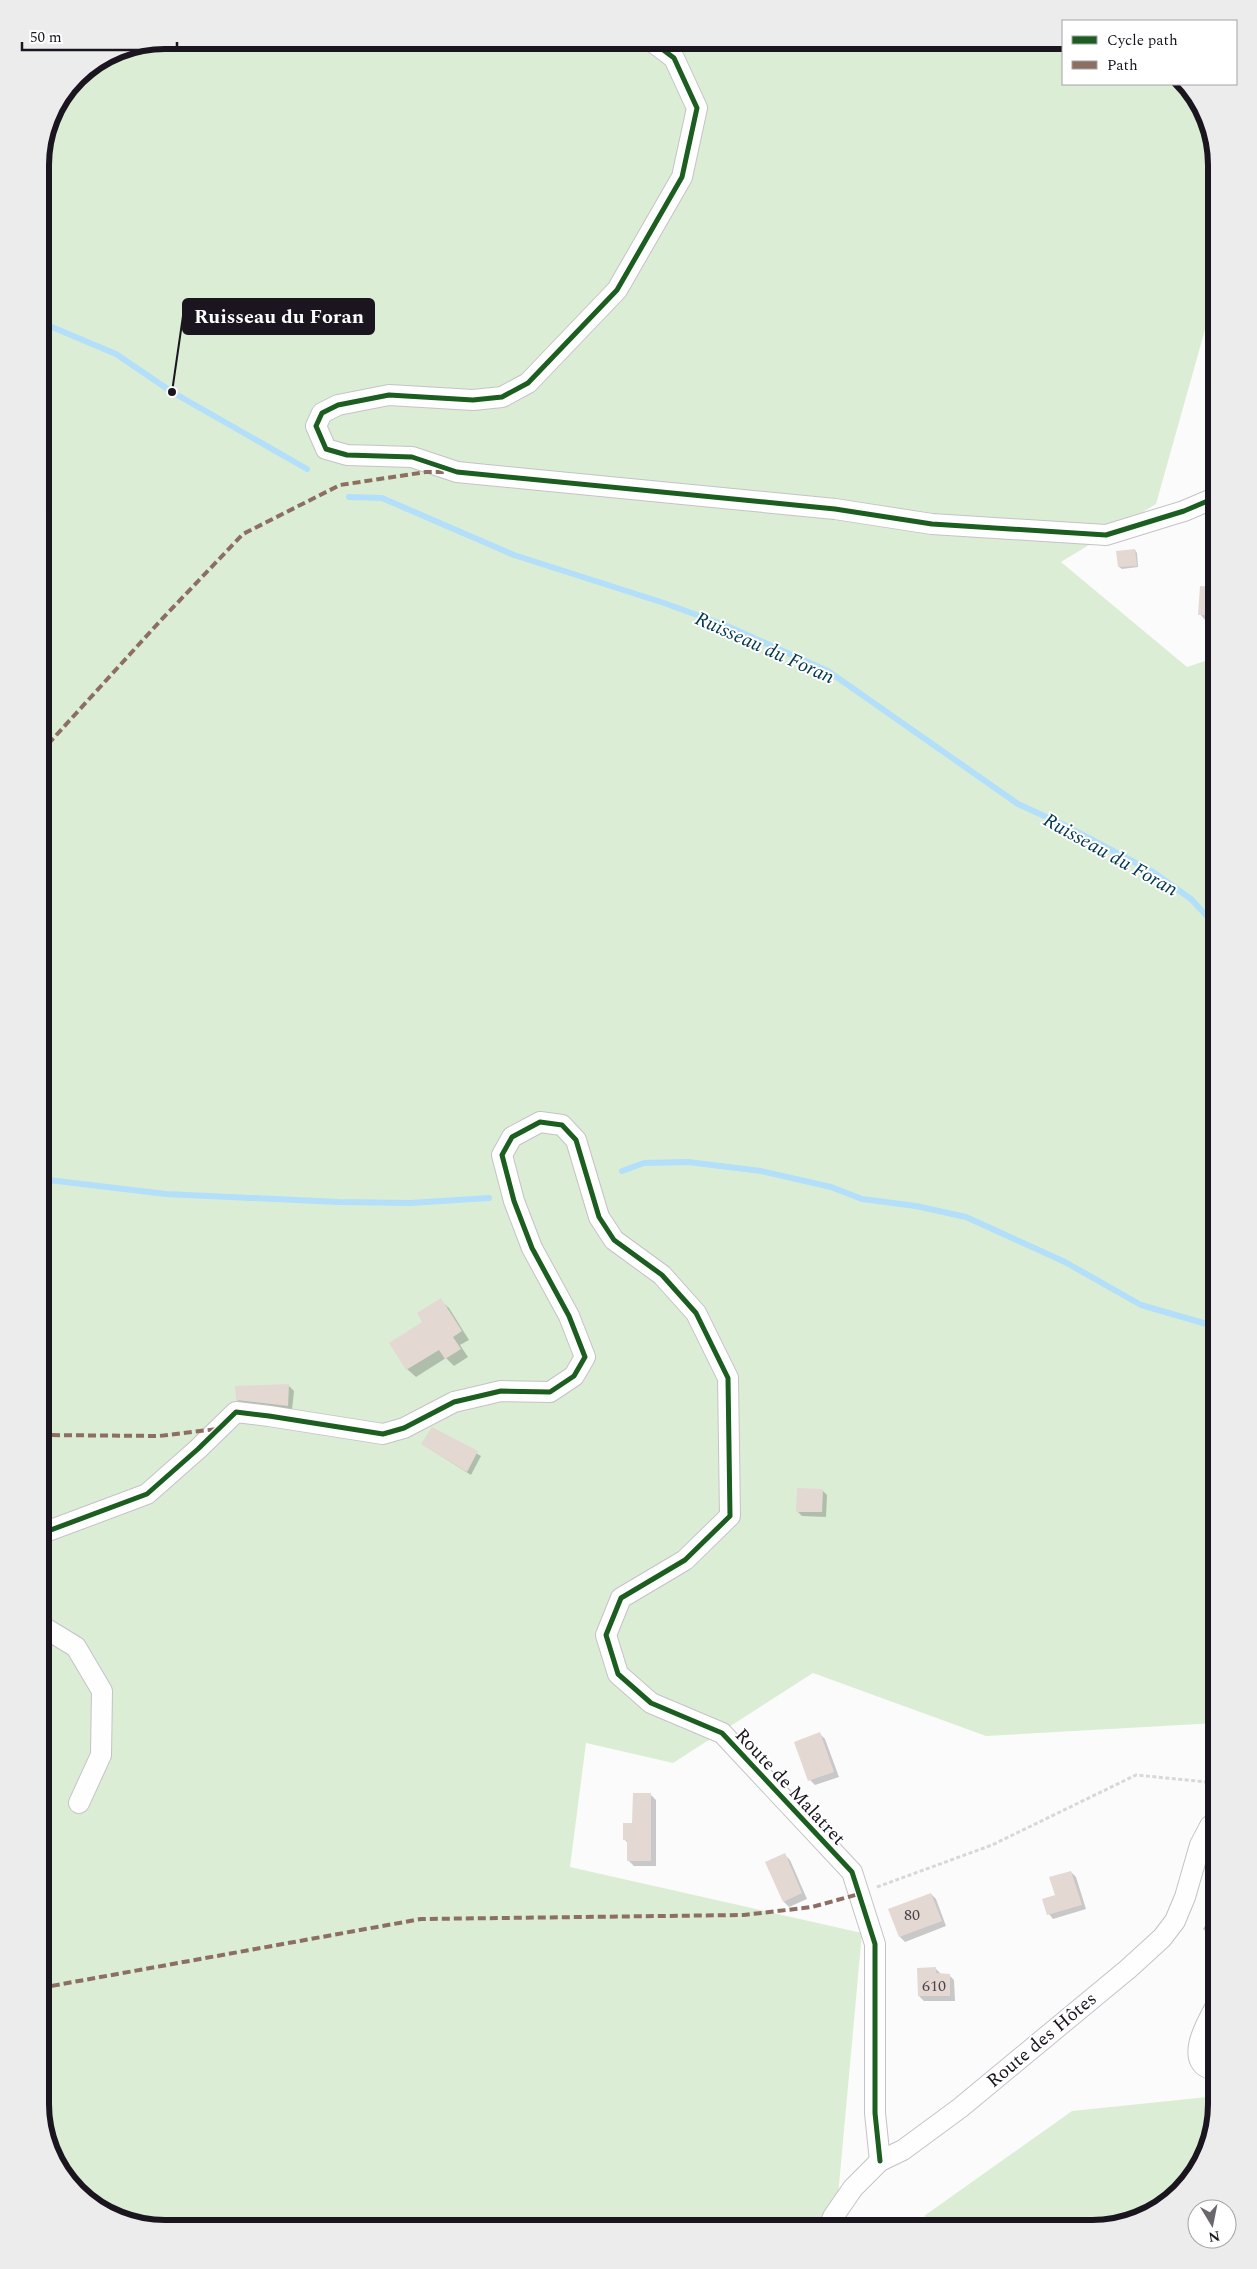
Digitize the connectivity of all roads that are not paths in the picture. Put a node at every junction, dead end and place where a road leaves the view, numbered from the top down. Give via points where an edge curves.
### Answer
1 (662, 49) edge
2 (1208, 501) edge
3 (49, 1531) edge
4 (49, 1630) edge
5 (79, 1803) dead end
6 (1208, 1830) edge
7 (1208, 2020) edge
8 (1208, 2068) edge
9 (880, 2161) junction
10 (832, 2220) edge

1 - 2 street via 674,58 696,108 682,177 616,290 528,382 502,397 473,400 389,395 338,405 322,412 316,426 326,449 347,455 412,457 456,472 835,509 932,524 1106,535
3 - 9 street, Route de Malatret via 147,1494 236,1412 383,1434 404,1428 454,1402 501,1391 550,1392 574,1376 585,1357 569,1316 532,1248 514,1202 502,1155 512,1137 540,1122 562,1126 576,1140 599,1217 614,1240 662,1275 696,1313 728,1378 730,1516 685,1560 621,1598 606,1635 618,1674 652,1703 722,1733 852,1872 875,1944 875,2113
4 - 5 street via 76,1647 102,1691 102,1754
6 - 9 street, Route des Hôtes via 1200,1845 1186,1897 1175,1921 1162,1938 960,2108 903,2150
7 - 8 street via 1198,2051 1202,2063
9 - 10 street, Route des Hôtes via 853,2188

